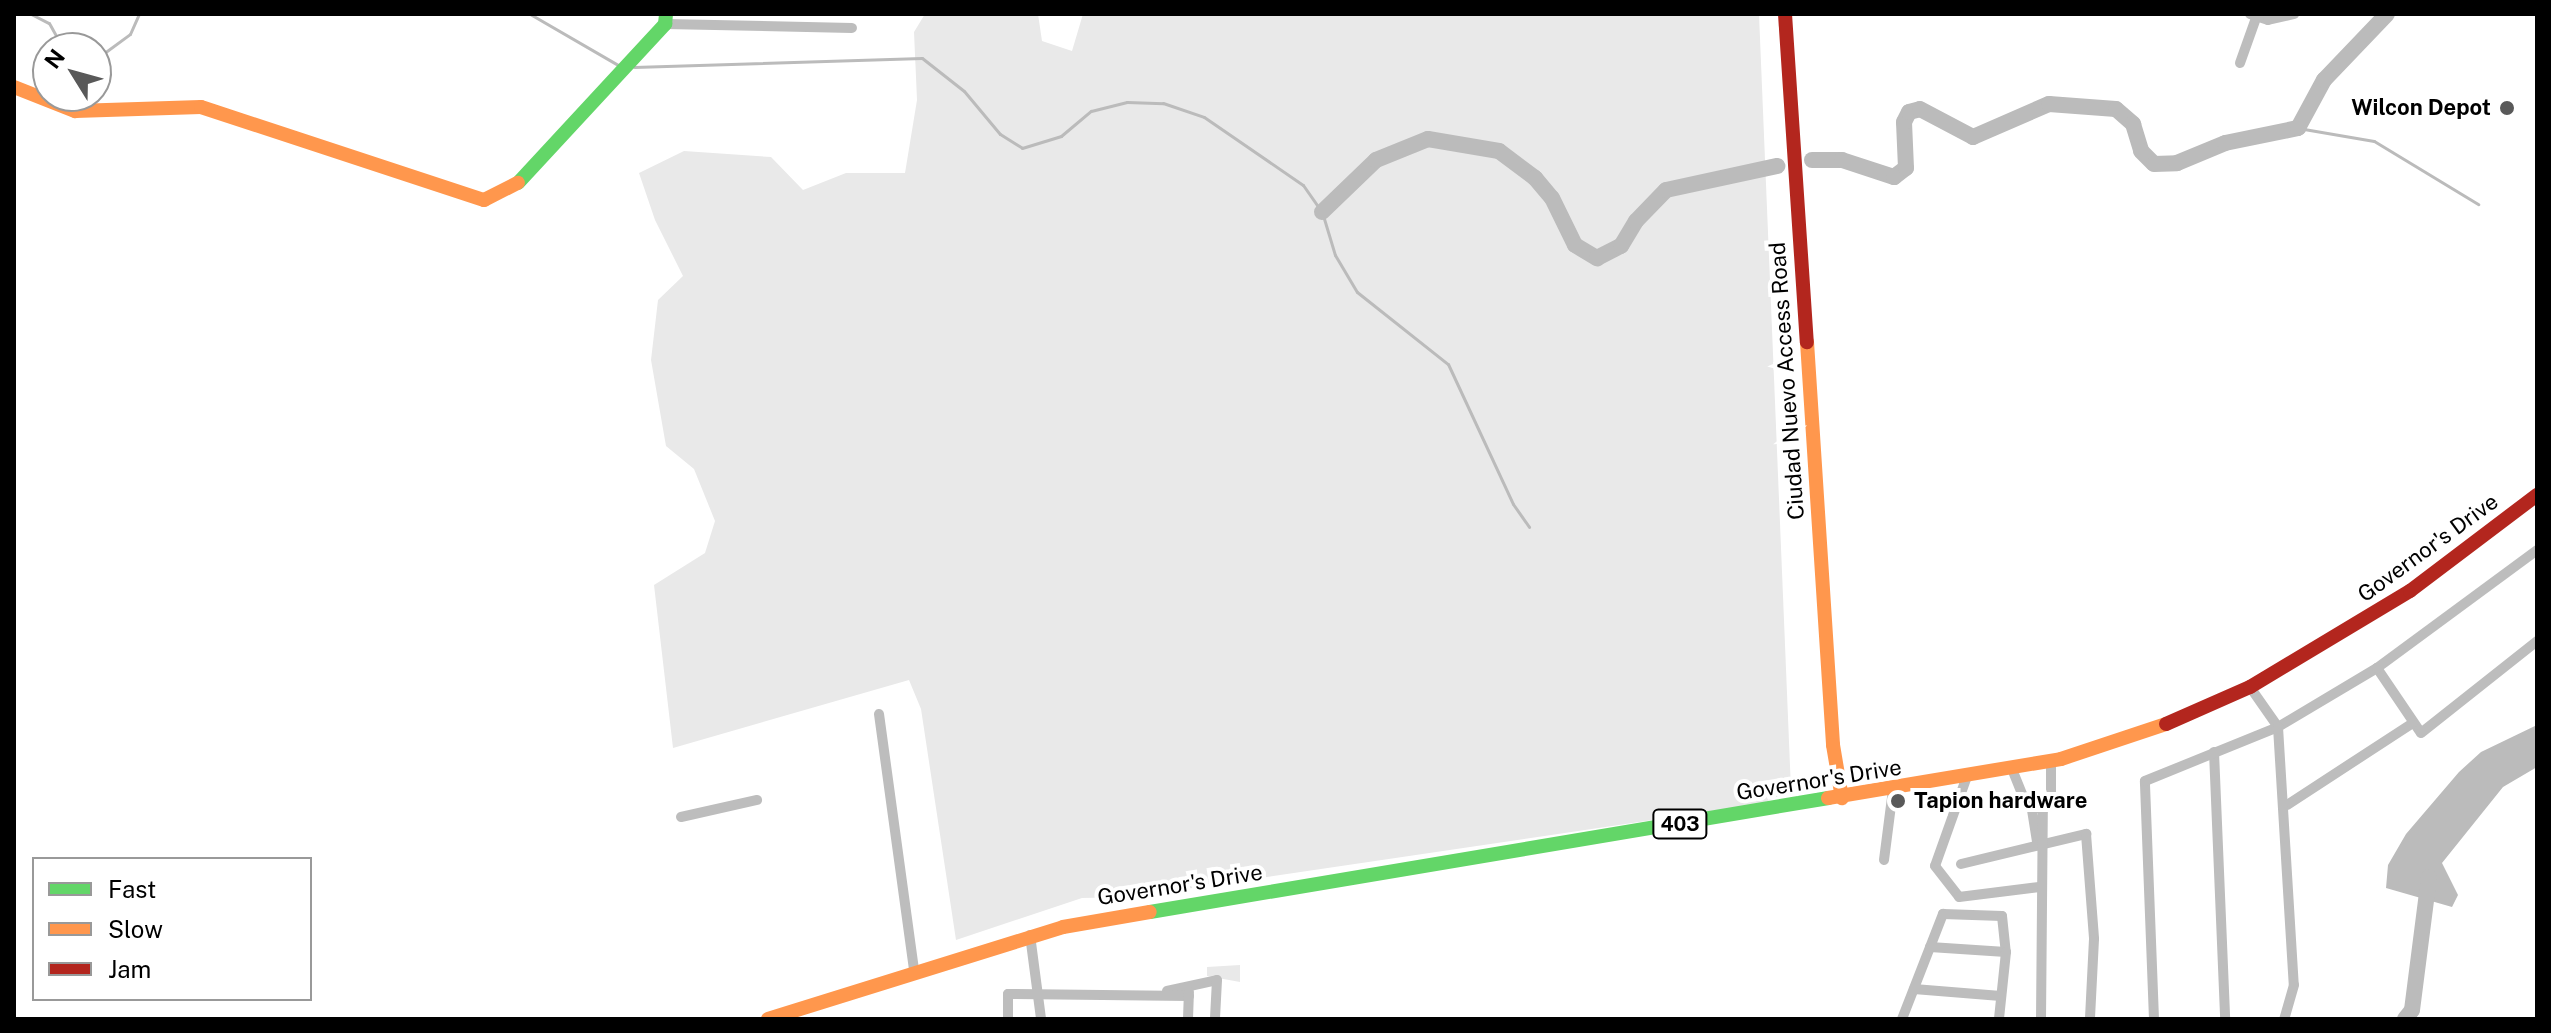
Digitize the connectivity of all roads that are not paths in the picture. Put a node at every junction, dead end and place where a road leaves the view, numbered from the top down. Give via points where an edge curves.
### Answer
1 (1785, 14) edge
2 (2294, 14) edge
3 (2253, 16) edge
4 (665, 19) edge
5 (852, 28) dead end
6 (2240, 63) dead end
7 (14, 87) edge
8 (2537, 495) edge
9 (2537, 550) edge
10 (2537, 641) edge
11 (2377, 668) junction
12 (2250, 687) junction
13 (879, 714) dead end
14 (2413, 723) junction
15 (2278, 727) junction
16 (2214, 752) junction
17 (2051, 761) junction
18 (2012, 769) junction
19 (1966, 779) junction
20 (1893, 790) junction
21 (1837, 799) junction
22 (757, 800) dead end
23 (2287, 805) junction
24 (2037, 810) junction
25 (681, 817) dead end
26 (2038, 846) junction
27 (1884, 860) dead end
28 (1961, 864) dead end
29 (2039, 887) junction
30 (1030, 935) junction
31 (1930, 947) junction
32 (2006, 952) junction
33 (914, 971) junction
34 (1914, 989) junction
35 (1189, 991) junction
36 (1040, 994) junction
37 (2001, 996) junction
38 (768, 1019) edge
39 (1008, 1019) edge
40 (1041, 1019) edge
41 (1188, 1019) edge
42 (1215, 1019) edge
43 (1902, 1019) edge
44 (1999, 1019) edge
45 (2041, 1019) edge
46 (2090, 1019) edge
47 (2154, 1019) edge
48 (2225, 1019) edge
49 (2284, 1019) edge

1 - 21 main road, Ciudad Nuevo Access Road
2 - 3 street
3 - 6 street
4 - 5 street
4 - 7 main road via 512,189 484,200 201,107 75,111
8 - 12 main road, Governor's Drive / 403 via 2410,591
9 - 11 street
10 - 14 street via 2421,733
11 - 14 street
11 - 15 street
12 - 15 street
12 - 17 main road, Governor's Drive / 403 via 2151,730
13 - 33 street
14 - 23 street
15 - 16 street
15 - 23 street
16 - 47 street via 2145,781
16 - 48 street
17 - 18 main road, Governor's Drive / 403
17 - 24 street via 2051,799
18 - 19 main road, Governor's Drive / 403
18 - 24 street via 2017,790
19 - 20 main road, Governor's Drive / 403
19 - 29 street via 1935,866 1959,897
20 - 21 main road, Governor's Drive / 403
20 - 27 street
21 - 30 main road, Governor's Drive / 403
22 - 25 street
23 - 49 street via 2294,985
24 - 26 street
26 - 28 street
26 - 29 street
26 - 46 street via 2086,834 2094,939
29 - 45 street
30 - 33 main road, Governor's Drive / 403
30 - 36 street
31 - 32 street
31 - 32 street via 1943,914 2002,916
31 - 34 street
32 - 37 street
33 - 38 main road, Governor's Drive / 403
34 - 37 street
34 - 43 street
35 - 36 street
35 - 41 street
35 - 42 street via 1217,980
36 - 39 street via 1008,994
36 - 40 street
37 - 44 street

